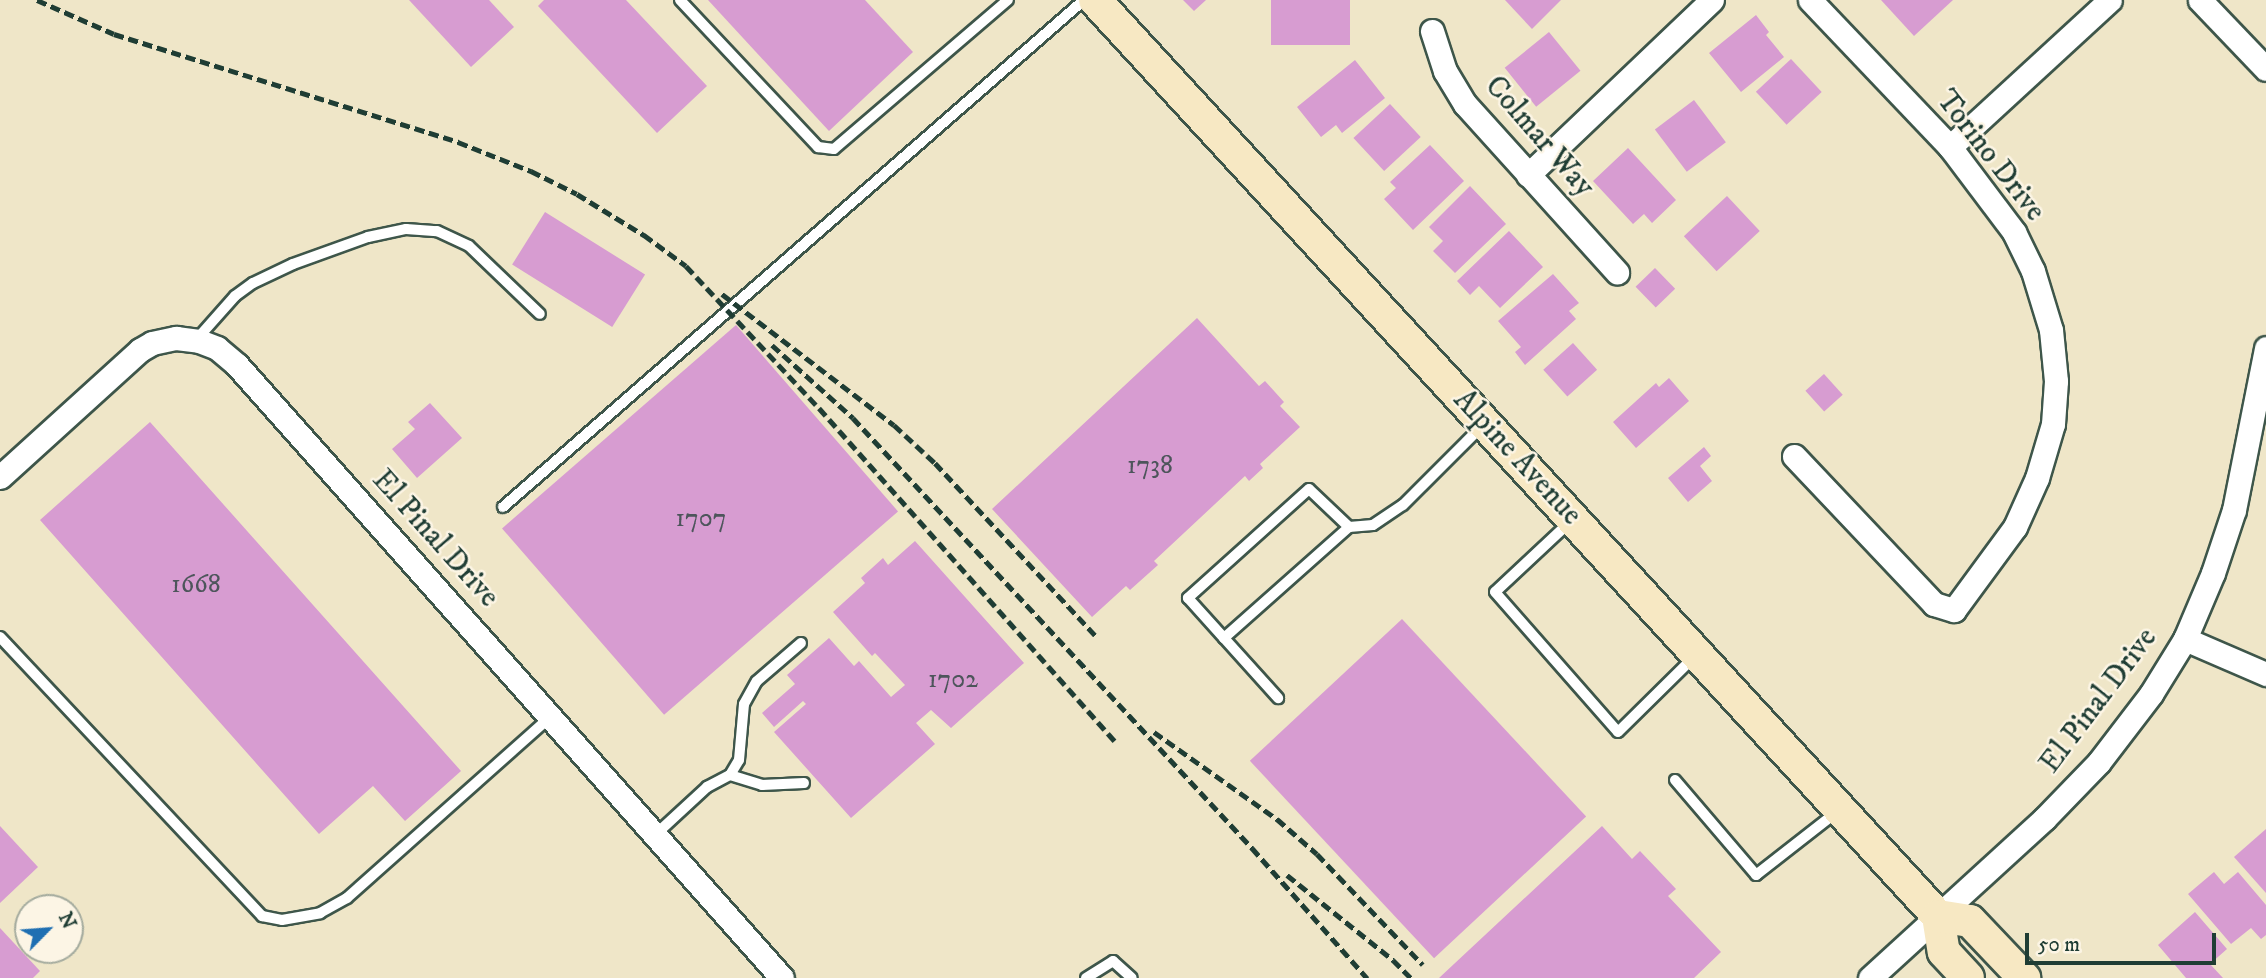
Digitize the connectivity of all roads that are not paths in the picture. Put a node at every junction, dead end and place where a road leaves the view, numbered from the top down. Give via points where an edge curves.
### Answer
1 (680, 0) edge
2 (1007, 0) edge
3 (1084, 0) edge
4 (1096, 0) edge
5 (1712, 0) edge
6 (1810, 0) edge
7 (2110, 0) edge
8 (2200, 0) edge
9 (1432, 31) dead end
10 (2266, 69) edge
11 (1950, 147) junction
12 (1528, 175) junction
13 (1617, 272) dead end
14 (540, 314) dead end
15 (196, 340) junction
16 (2266, 348) edge
17 (1485, 423) junction
18 (1794, 456) dead end
19 (0, 477) edge
20 (503, 507) dead end
21 (1573, 519) junction
22 (1349, 527) junction
23 (0, 637) edge
24 (1224, 638) junction
25 (2185, 639) junction
26 (801, 643) dead end
27 (1697, 654) junction
28 (2266, 674) edge
29 (1278, 698) dead end
30 (551, 717) junction
31 (730, 775) junction
32 (1675, 780) dead end
33 (804, 783) dead end
34 (1840, 809) junction
35 (655, 835) junction
36 (1938, 916) junction
37 (782, 978) edge
38 (1087, 978) edge
39 (1132, 978) edge
40 (1870, 978) edge
41 (1968, 978) edge
42 (2024, 978) edge

1 - 2 lane via 818,147 834,149
3 - 20 lane
4 - 17 street, Alpine Avenue
5 - 12 street
6 - 11 street, Torino Drive
7 - 11 street
8 - 10 street
9 - 12 street, Colmar Way via 1445,71 1465,104
11 - 18 street, Torino Drive via 2014,232 2034,271 2051,330 2056,381 2053,424 2015,527 1954,610 1934,604
12 - 13 street, Colmar Way
14 - 15 lane via 469,246 437,231 405,229 368,237 253,283 235,296
15 - 19 street, El Pinal Drive via 176,338 140,349
15 - 30 street, El Pinal Drive via 217,348 237,365
16 - 25 street, El Pinal Drive via 2234,510
17 - 21 street, Alpine Avenue
17 - 22 lane via 1403,505 1373,525
21 - 27 street, Alpine Avenue
21 - 27 lane via 1495,592 1618,732
22 - 24 lane
22 - 24 lane via 1309,489 1188,598
23 - 30 lane via 262,916 282,920 320,913 347,898
24 - 29 lane
25 - 28 street
25 - 36 street, El Pinal Drive via 2151,694 2099,762
26 - 31 lane via 757,681 744,704 739,760
27 - 34 street, Alpine Avenue
30 - 35 street, El Pinal Drive
31 - 33 lane via 762,785
31 - 35 lane via 707,787
32 - 34 lane via 1756,875
34 - 36 street, Alpine Avenue
35 - 37 street, El Pinal Drive
36 - 40 street, El Pinal Drive
36 - 41 street via 1944,953
36 - 42 street via 1970,921
38 - 39 lane via 1113,961

